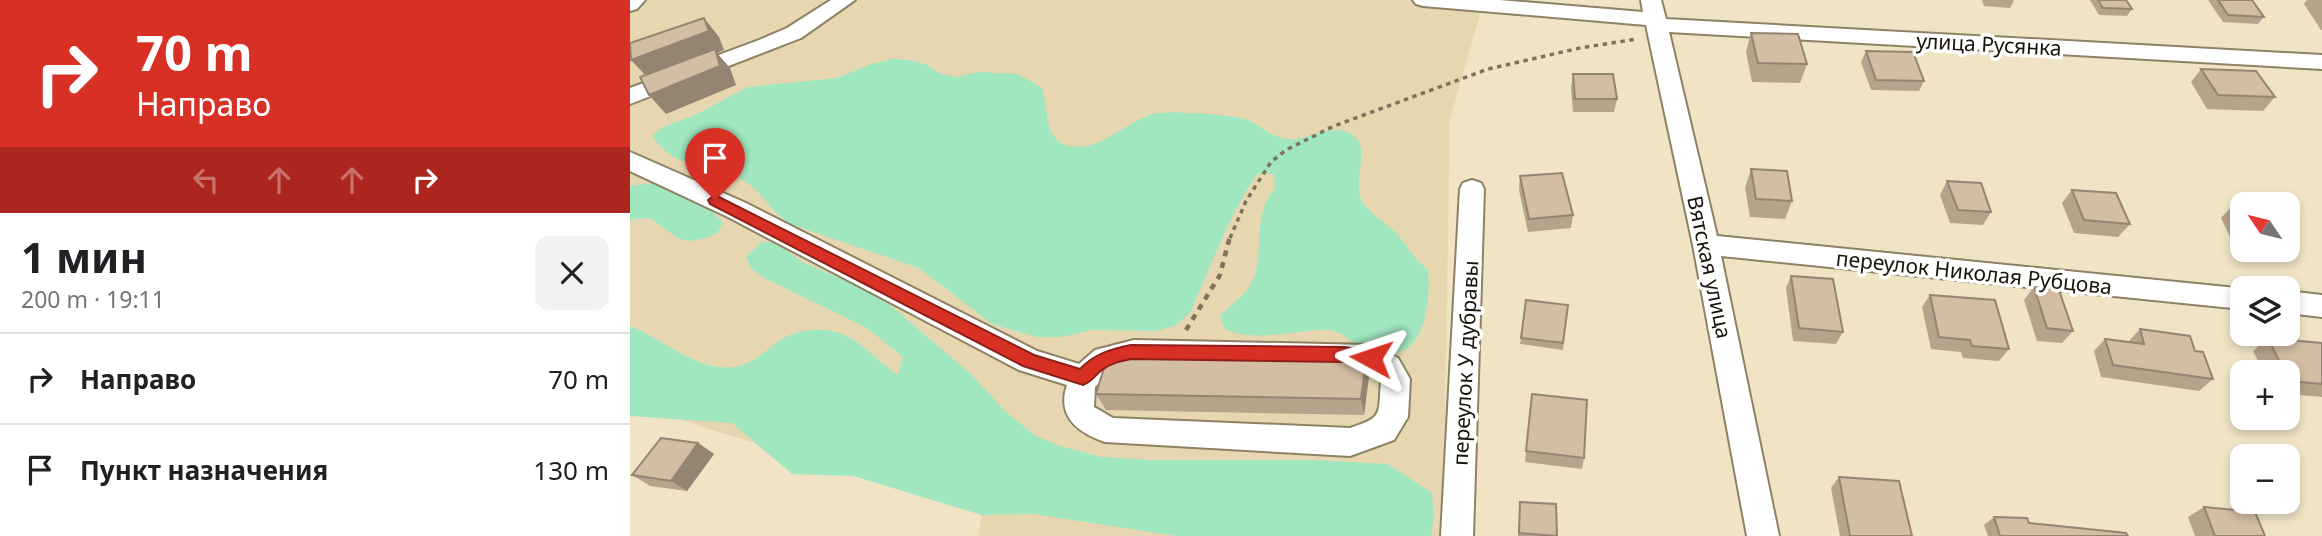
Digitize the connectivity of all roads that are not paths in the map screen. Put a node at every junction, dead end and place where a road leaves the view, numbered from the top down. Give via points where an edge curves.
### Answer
1 (635, 0) edge
2 (805, 0) edge
3 (845, 0) edge
4 (1423, 0) edge
5 (630, 5) edge
6 (821, 16) junction
7 (1655, 20) edge
8 (2322, 62) edge
9 (630, 96) edge
10 (630, 161) edge
11 (1472, 190) dead end
12 (1706, 246) junction
13 (2230, 297) edge
14 (2300, 303) edge
15 (2322, 306) edge
16 (1083, 378) junction
17 (1457, 536) edge
18 (1763, 536) edge

1 - 5 street
2 - 6 street
3 - 6 street
4 - 7 street, улица Русянка
6 - 9 street via 767,46
7 - 8 street, улица Русянка
7 - 12 street, Вятская улица
10 - 16 street via 749,216 1029,360
11 - 17 street, переулок У дубравы
12 - 13 street, переулок Николая Рубцова
12 - 18 street, Вятская улица
14 - 15 street
16 - 16 street via 1079,402 1085,417 1113,431 1350,442 1383,431 1393,417 1396,379 1388,367 1371,358 1169,351 1113,356

